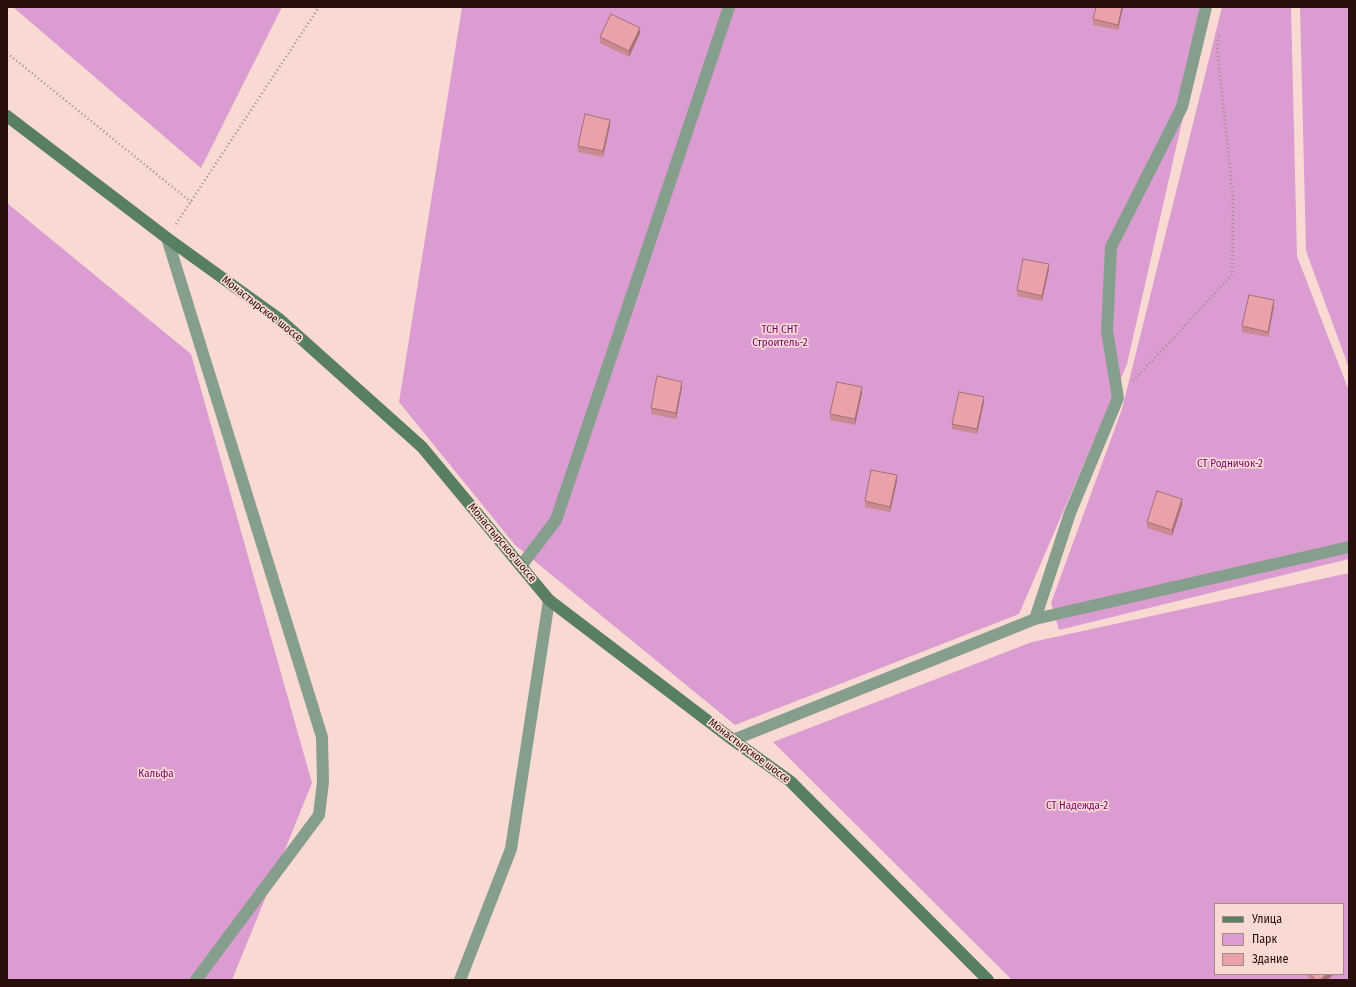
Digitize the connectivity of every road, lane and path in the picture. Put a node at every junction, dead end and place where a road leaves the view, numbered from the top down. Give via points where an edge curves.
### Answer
1 (319, 7) edge
2 (729, 7) edge
3 (1206, 7) edge
4 (1220, 30) dead end
5 (7, 53) edge
6 (7, 116) edge
7 (191, 202) junction
8 (168, 238) junction
9 (1118, 398) junction
10 (1349, 547) edge
11 (520, 566) junction
12 (549, 600) junction
13 (1035, 619) junction
14 (733, 740) junction
15 (196, 980) edge
16 (460, 980) edge
17 (988, 980) edge

1 - 7 path
2 - 11 street via 556,520
3 - 9 street via 1182,108 1111,247 1107,331
4 - 9 path via 1217,46 1233,199 1232,275
5 - 7 path
6 - 8 main road, Монастырское шоссе
7 - 8 path
8 - 11 main road, Монастырское шоссе via 278,318 422,446
8 - 15 street via 322,737 324,782 320,815
9 - 13 street via 1070,513
10 - 13 street
11 - 12 main road, Монастырское шоссе
12 - 14 main road, Монастырское шоссе
12 - 16 street via 511,849
13 - 14 street
14 - 17 main road, Монастырское шоссе via 790,781

